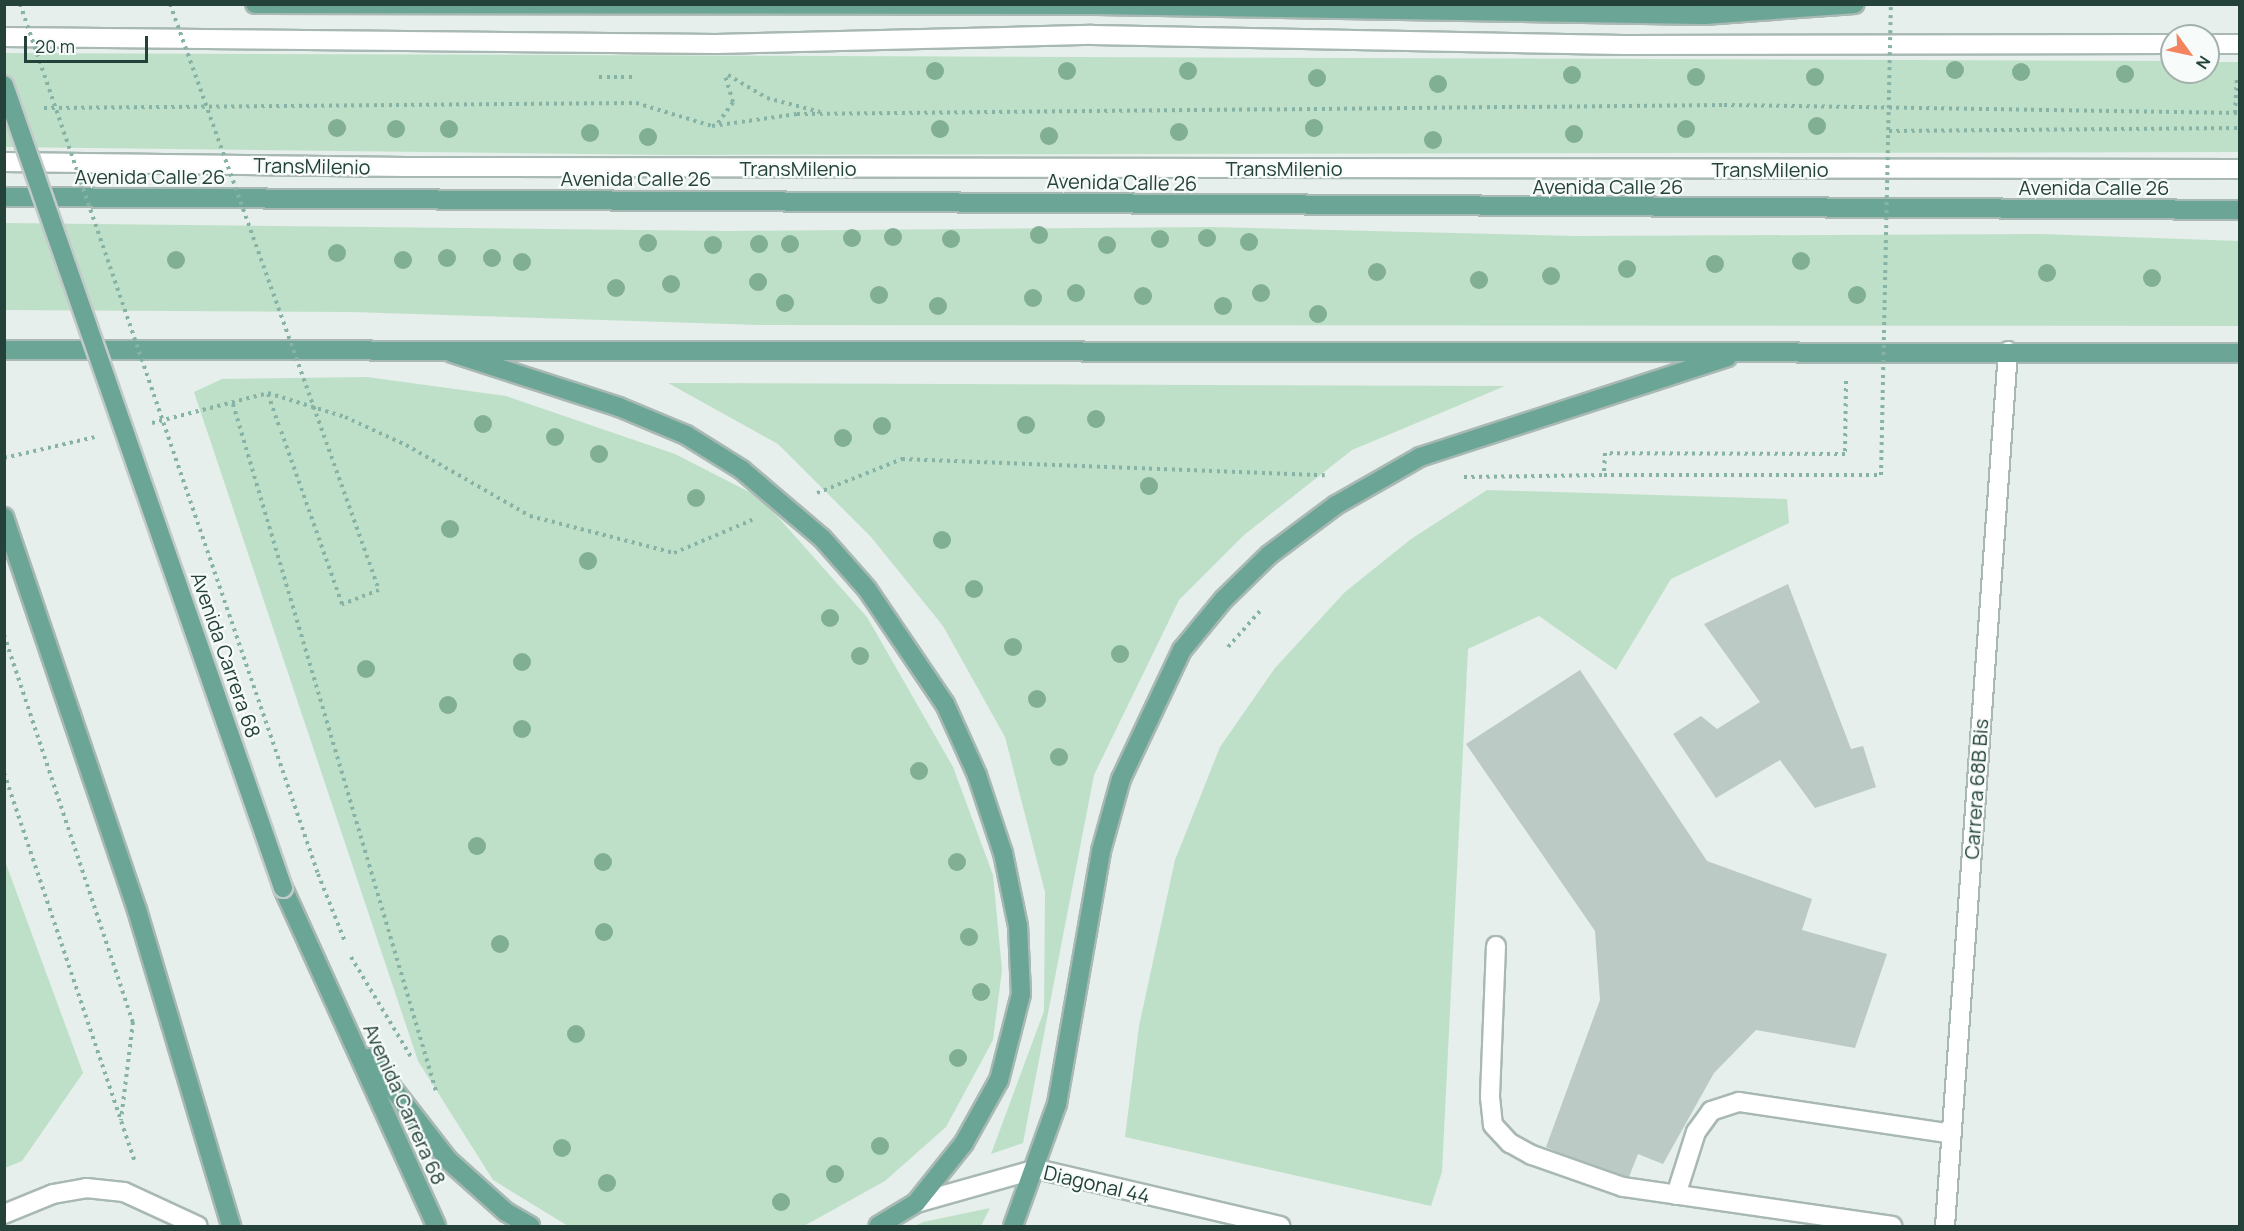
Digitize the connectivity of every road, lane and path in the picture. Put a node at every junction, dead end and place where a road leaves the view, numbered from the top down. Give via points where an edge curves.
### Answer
1 (20, 4) edge
2 (170, 4) edge
3 (255, 4) edge
4 (1855, 4) edge
5 (1891, 4) edge
6 (4, 37) edge
7 (2160, 44) edge
8 (2220, 44) edge
9 (2240, 44) edge
10 (647, 76) dead end
11 (627, 78) dead end
12 (2240, 78) edge
13 (4, 85) edge
14 (40, 108) dead end
15 (2237, 113) edge
16 (829, 114) junction
17 (712, 126) junction
18 (2240, 128) edge
19 (1888, 131) junction
20 (4, 162) edge
21 (2240, 169) edge
22 (4, 197) edge
23 (2240, 210) edge
24 (436, 348) junction
25 (4, 350) edge
26 (2008, 351) junction
27 (1744, 352) junction
28 (1846, 352) junction
29 (2240, 353) edge
30 (268, 393) junction
31 (1604, 475) junction
32 (1379, 477) junction
33 (1453, 477) dead end
34 (787, 506) junction
35 (4, 517) edge
36 (1264, 607) dead end
37 (4, 635) edge
38 (1219, 657) dead end
39 (4, 773) edge
40 (1496, 946) dead end
41 (342, 1018) junction
42 (417, 1066) dead end
43 (422, 1076) dead end
44 (121, 1120) junction
45 (1952, 1134) junction
46 (1037, 1169) junction
47 (1676, 1195) junction
48 (148, 1202) junction
49 (916, 1203) junction
50 (4, 1214) edge
51 (198, 1227) edge
52 (231, 1227) edge
53 (436, 1227) edge
54 (530, 1227) edge
55 (879, 1227) edge
56 (1013, 1227) edge
57 (1280, 1227) edge
58 (1892, 1227) edge
59 (1945, 1227) edge

1 - 42 path, bridge via 318,874 349,953
2 - 30 path, bridge via 379,590 342,604
3 - 4 main road via 1097,5 1704,15
5 - 19 path, bridge
6 - 7 street via 716,44 1092,35 1624,45
8 - 9 street
10 - 11 path
12 - 15 path via 2234,78
13 - 41 main road, Avenida Carrera 68, bridge via 283,888
14 - 17 path via 636,103
15 - 16 path via 1724,105
16 - 17 path via 768,115
16 - 17 path via 767,98 717,68 730,83 733,102 722,121
18 - 19 path
19 - 31 path, bridge via 1881,475
20 - 21 street, TransMilenio via 452,167
22 - 23 main road, Avenida Calle 26
24 - 25 main road
24 - 27 main road
24 - 34 main road via 619,406 686,435 742,470
26 - 28 main road
26 - 29 main road
26 - 45 street, Carrera 68B Bis
27 - 28 main road
27 - 32 main road via 1475,435
28 - 31 path via 1845,454 1605,453
30 - 34 path via 345,417 406,445 530,516 674,553
30 - 43 path via 233,404 439,1104
31 - 33 path
32 - 34 path via 902,459
32 - 46 main road via 1269,555 1223,600 1182,650 1145,722 1121,779 1101,851 1064,1070
34 - 49 main road via 867,589 945,704 977,774 996,830 1018,926 1021,994 999,1080 964,1143
35 - 52 main road via 137,909
36 - 38 path
37 - 44 path via 133,1022
39 - 44 path
40 - 47 street via 1490,1097 1493,1125 1510,1143 1532,1155 1623,1187
41 - 53 main road, Avenida Carrera 68
41 - 54 main road via 394,1095 448,1160 499,1207
44 - 48 path
45 - 47 street via 1739,1102 1711,1111 1696,1132
45 - 59 street, Carrera 68B Bis
46 - 49 street, Diagonal 44
46 - 56 main road
46 - 57 street, Diagonal 44
47 - 58 street
48 - 50 street via 124,1192 86,1188 53,1194
48 - 51 street
49 - 55 main road

